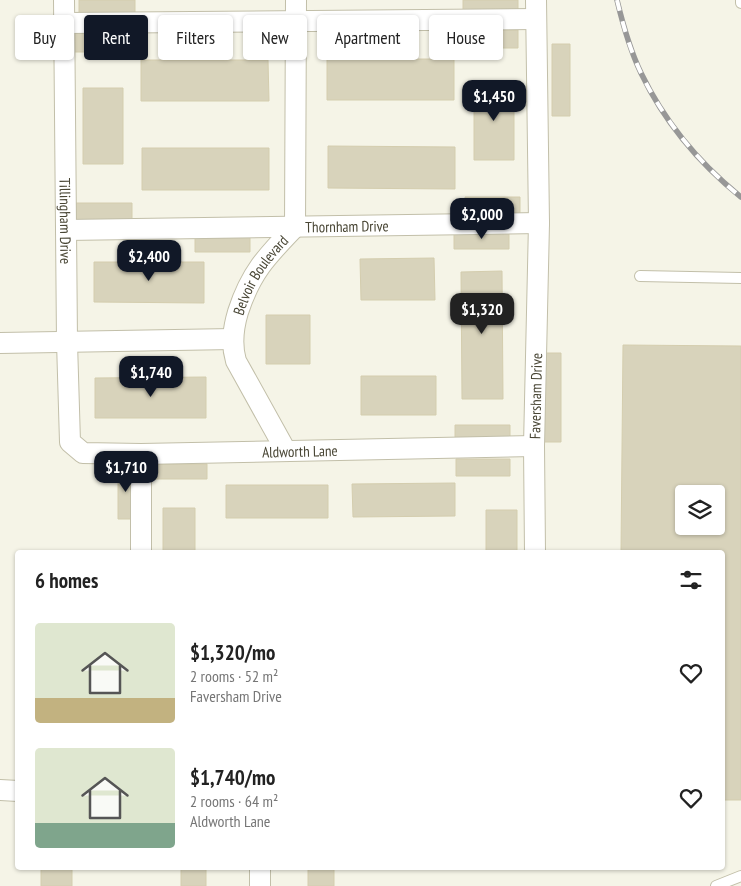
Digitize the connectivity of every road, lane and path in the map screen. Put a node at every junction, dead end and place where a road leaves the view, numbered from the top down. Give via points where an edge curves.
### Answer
1 (64, 0) edge
2 (296, 0) edge
3 (536, 9) edge
4 (64, 15) edge
5 (296, 15) edge
6 (307, 21) edge
7 (243, 22) edge
8 (74, 23) edge
9 (64, 60) edge
10 (296, 60) edge
11 (539, 223) junction
12 (295, 227) junction
13 (66, 230) junction
14 (640, 276) dead end
15 (741, 278) edge
16 (233, 339) junction
17 (67, 342) junction
18 (0, 343) edge
19 (70, 442) joint
20 (534, 446) junction
21 (286, 452) junction
22 (141, 454) junction
23 (141, 550) edge
24 (535, 550) edge
25 (0, 790) edge
26 (15, 791) edge
27 (260, 870) edge
28 (741, 876) edge
29 (260, 886) edge
30 (716, 886) edge

1 - 4 street, Tillingham Drive
2 - 5 street, Belvoir Boulevard
3 - 6 street
3 - 11 street, Faversham Drive
7 - 8 street
9 - 13 street, Tillingham Drive
10 - 12 street, Belvoir Boulevard
11 - 12 street, Thornham Drive
11 - 20 street, Faversham Drive
12 - 13 street, Thornham Drive
12 - 16 street, Belvoir Boulevard via 253,276 243,297
13 - 17 street, Tillingham Drive
14 - 15 lane
16 - 17 street
16 - 21 street, Belvoir Boulevard via 236,361
17 - 18 street
17 - 19 street, Tillingham Drive
19 - 22 street, Aldworth Lane via 83,453
20 - 21 street, Aldworth Lane
20 - 24 street, Faversham Drive
21 - 22 street, Aldworth Lane
22 - 23 street
25 - 26 street
27 - 29 street
28 - 30 lane

